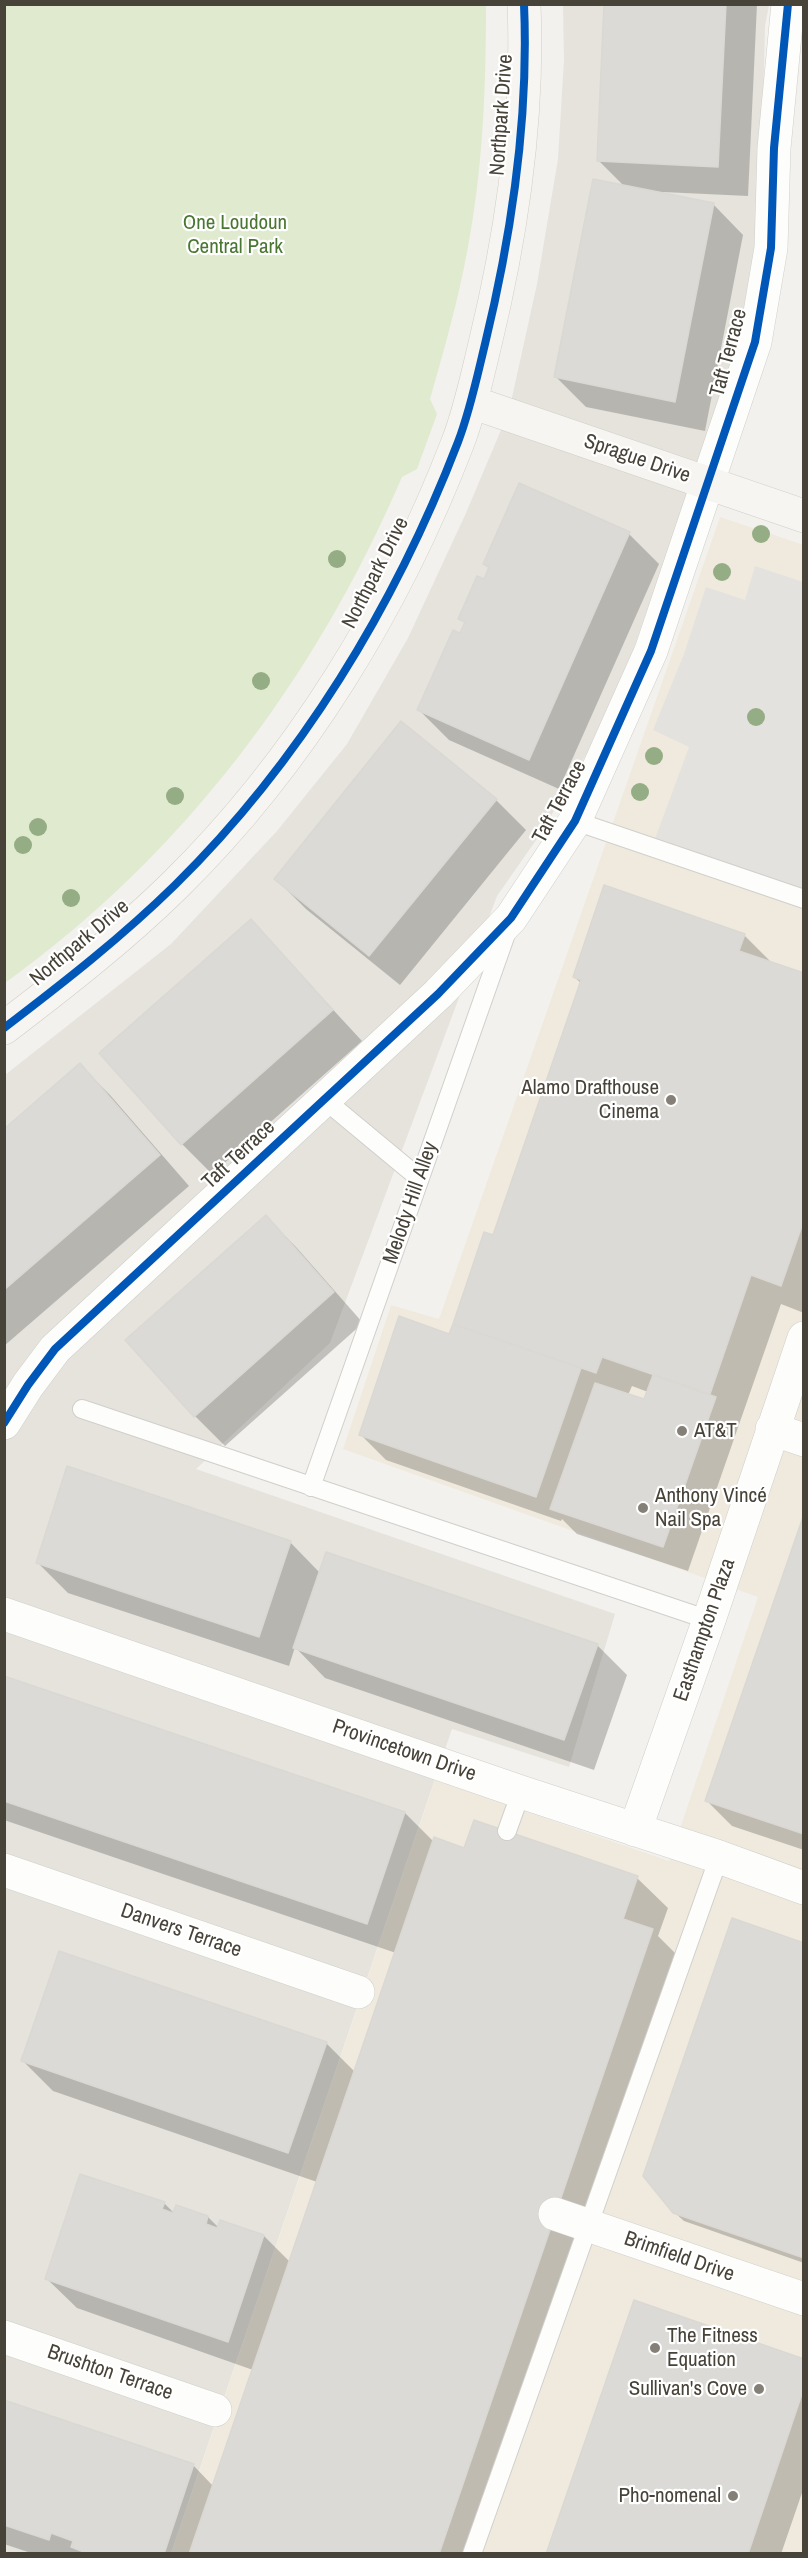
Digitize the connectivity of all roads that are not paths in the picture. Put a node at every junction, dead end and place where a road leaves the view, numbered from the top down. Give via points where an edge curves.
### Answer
1 (524, 4) edge
2 (788, 4) edge
3 (471, 402) junction
4 (708, 484) junction
5 (804, 516) edge
6 (575, 821) junction
7 (804, 899) edge
8 (511, 918) junction
9 (4, 1028) edge
10 (325, 1100) junction
11 (419, 1178) junction
12 (804, 1338) edge
13 (82, 1410) dead end
14 (4, 1423) edge
15 (772, 1429) junction
16 (804, 1440) edge
17 (310, 1487) junction
18 (4, 1614) edge
19 (709, 1620) junction
20 (521, 1792) junction
21 (635, 1830) junction
22 (507, 1831) dead end
23 (718, 1857) junction
24 (4, 1870) edge
25 (804, 1888) edge
26 (358, 1992) dead end
27 (555, 2214) dead end
28 (587, 2226) junction
29 (804, 2299) edge
30 (4, 2337) edge
31 (215, 2409) dead end
32 (472, 2553) edge

1 - 3 street, Northpark Drive via 522,122 514,198 496,300
2 - 4 street, Taft Terrace via 774,148 771,248 755,342
3 - 4 street, Sprague Drive
3 - 9 street, Northpark Drive via 434,498 394,583 338,683 297,742 253,799 175,885 70,978
4 - 5 street, Sprague Drive
4 - 6 street, Taft Terrace via 651,651
6 - 7 lane
6 - 8 street, Taft Terrace
8 - 10 street, Taft Terrace via 438,994
8 - 11 lane, Melody Hill Alley
10 - 11 lane
10 - 14 street, Taft Terrace via 55,1348
11 - 17 lane, Melody Hill Alley
12 - 15 street, Easthampton Plaza
13 - 17 lane
15 - 16 street
15 - 19 street, Easthampton Plaza
17 - 19 lane
18 - 20 street, Provincetown Drive
19 - 21 street, Easthampton Plaza
20 - 21 street, Provincetown Drive
20 - 22 lane
21 - 23 street, Provincetown Drive
23 - 25 street, Provincetown Drive
23 - 28 lane
24 - 26 street, Danvers Terrace
27 - 28 street, Brimfield Drive
28 - 29 street, Brimfield Drive
28 - 32 lane
30 - 31 street, Brushton Terrace

